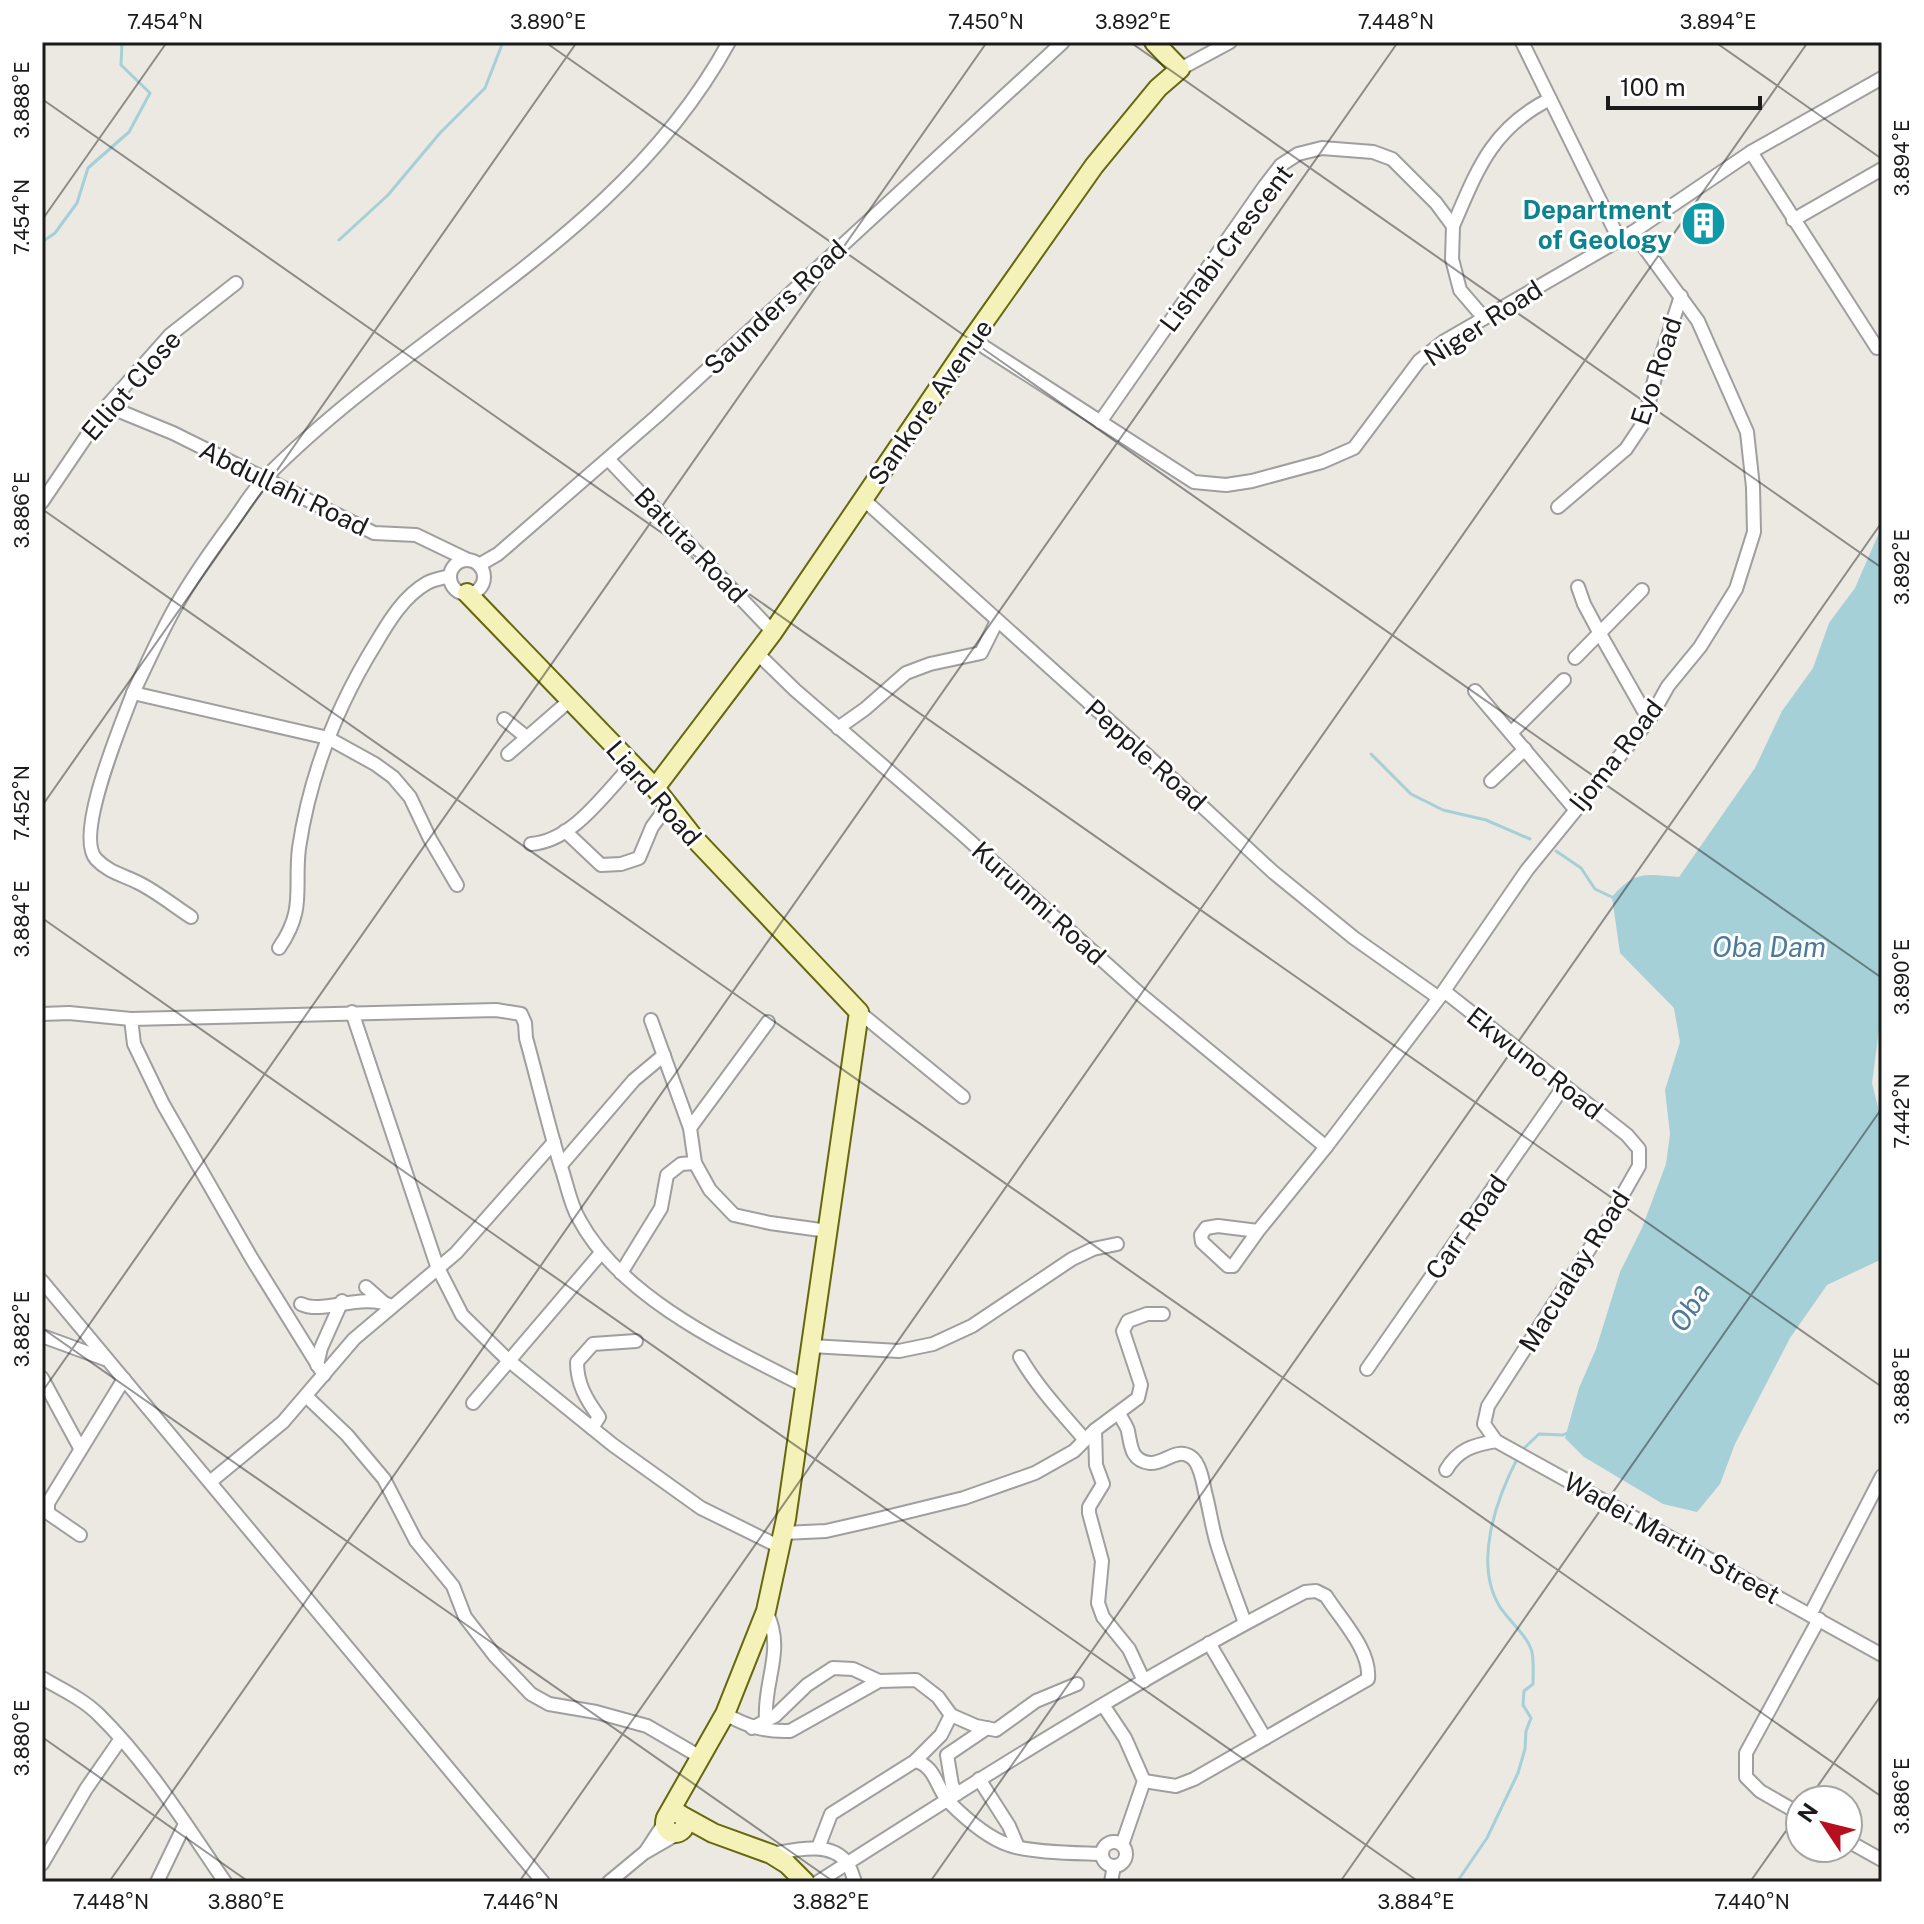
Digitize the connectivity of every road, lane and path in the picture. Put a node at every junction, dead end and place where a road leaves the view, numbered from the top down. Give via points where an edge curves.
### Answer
1 (729, 42) edge
2 (1063, 42) edge
3 (1154, 42) edge
4 (1230, 42) edge
5 (1522, 42) edge
6 (1180, 69) junction
7 (1882, 78) edge
8 (1550, 99) junction
9 (1751, 152) junction
10 (1882, 169) edge
11 (1793, 220) junction
12 (1453, 226) junction
13 (1633, 232) junction
14 (1619, 239) junction
15 (236, 283) dead end
16 (1681, 296) junction
17 (1484, 318) junction
18 (972, 339) junction
19 (1877, 348) dead end
20 (107, 406) junction
21 (1100, 422) junction
22 (608, 459) junction
23 (263, 480) junction
24 (863, 499) junction
25 (42, 502) edge
26 (1558, 507) dead end
27 (448, 550) junction
28 (474, 562) junction
29 (452, 571) junction
30 (1578, 587) dead end
31 (1642, 590) dead end
32 (467, 593) junction
33 (997, 621) junction
34 (773, 632) junction
35 (1599, 632) junction
36 (757, 653) junction
37 (1575, 658) dead end
38 (1564, 680) dead end
39 (1475, 691) dead end
40 (133, 693) junction
41 (569, 701) junction
42 (504, 719) dead end
43 (1649, 720) junction
44 (838, 728) junction
45 (1511, 733) junction
46 (525, 736) junction
47 (328, 738) junction
48 (1525, 749) junction
49 (508, 754) dead end
50 (632, 765) junction
51 (1491, 781) dead end
52 (655, 788) junction
53 (668, 805) junction
54 (1575, 809) junction
55 (565, 831) junction
56 (531, 844) dead end
57 (457, 885) dead end
58 (191, 917) dead end
59 (279, 948) dead end
60 (1441, 995) junction
61 (352, 1012) junction
62 (859, 1012) junction
63 (42, 1014) edge
64 (131, 1019) junction
65 (651, 1020) dead end
66 (768, 1022) dead end
67 (664, 1055) junction
68 (1564, 1086) junction
69 (963, 1097) dead end
70 (690, 1128) junction
71 (1627, 1135) joint
72 (554, 1142) junction
73 (1326, 1147) junction
74 (695, 1163) junction
75 (561, 1165) junction
76 (828, 1231) junction
77 (1258, 1231) dead end
78 (1117, 1244) dead end
79 (601, 1253) junction
80 (437, 1266) junction
81 (621, 1273) junction
82 (42, 1281) edge
83 (366, 1287) dead end
84 (344, 1298) junction
85 (301, 1304) dead end
86 (388, 1304) junction
87 (1163, 1314) dead end
88 (42, 1336) edge
89 (636, 1341) dead end
90 (811, 1346) junction
91 (1020, 1357) dead end
92 (108, 1360) junction
93 (508, 1360) junction
94 (1367, 1369) dead end
95 (321, 1370) junction
96 (42, 1378) edge
97 (124, 1379) junction
98 (805, 1386) junction
99 (306, 1396) junction
100 (473, 1403) dead end
101 (1120, 1415) junction
102 (592, 1428) junction
103 (1095, 1430) junction
104 (1085, 1440) junction
105 (1496, 1441) junction
106 (80, 1448) junction
107 (1446, 1470) dead end
108 (1882, 1476) edge
109 (210, 1482) junction
110 (80, 1535) dead end
111 (781, 1540) junction
112 (766, 1611) junction
113 (1814, 1617) junction
114 (1245, 1623) junction
115 (1209, 1643) junction
116 (1882, 1655) edge
117 (42, 1678) edge
118 (879, 1681) junction
119 (1144, 1681) junction
120 (1077, 1684) dead end
121 (1103, 1705) junction
122 (725, 1714) junction
123 (951, 1715) junction
124 (766, 1720) junction
125 (752, 1728) junction
126 (987, 1728) junction
127 (1265, 1738) junction
128 (120, 1740) junction
129 (702, 1758) junction
130 (915, 1761) junction
131 (979, 1779) junction
132 (1144, 1781) junction
133 (952, 1797) junction
134 (1784, 1805) edge
135 (676, 1823) junction
136 (185, 1824) junction
137 (1122, 1845) junction
138 (1018, 1847) junction
139 (818, 1848) junction
140 (1864, 1850) edge
141 (771, 1854) junction
142 (1102, 1854) junction
143 (1882, 1860) edge
144 (847, 1863) junction
145 (42, 1864) edge
146 (1114, 1866) junction
147 (157, 1882) edge
148 (225, 1882) edge
149 (543, 1882) edge
150 (609, 1882) edge
151 (805, 1882) edge
152 (818, 1882) edge
153 (855, 1882) edge
154 (1111, 1882) edge

1 - 23 street via 684,115 632,174 549,250 358,396
2 - 22 street, Saunders Road
3 - 6 street
4 - 6 street, Sankore Avenue
5 - 8 street
6 - 18 street, Sankore Avenue via 1094,166
7 - 9 street, Niger Road
8 - 12 street via 1502,132
8 - 14 street
9 - 11 street
9 - 13 street, Niger Road
10 - 11 street
11 - 19 street
12 - 17 street via 1452,259 1460,290
12 - 21 street, Lishabi Crescent via 1392,159 1355,149 1298,154 1264,187
13 - 14 street, Niger Road
13 - 16 street, Ijoma Road
14 - 17 street, Niger Road
15 - 20 street, Elliot Close via 170,335
16 - 26 street, Eyo Road via 1644,422 1626,449
16 - 43 street, Ijoma Road via 1698,321 1747,432 1754,532 1736,589
17 - 21 street, Niger Road via 1419,361 1354,448 1322,462 1239,483 1194,482
18 - 21 street, Niger Road
18 - 24 street, Sankore Avenue
20 - 23 street, Abdullahi Road
20 - 25 street, Elliot Close
22 - 28 street, Saunders Road via 498,554
22 - 34 street, Batuta Road
23 - 27 street, Abdullahi Road via 374,533 416,535
23 - 40 street via 177,605
24 - 33 street, Pepple Road
24 - 34 street, Sankore Avenue
27 - 28 street, Abdullahi Road
27 - 29 street
28 - 29 street
28 - 32 street via 484,581
29 - 32 street via 453,586
29 - 47 street via 428,582 392,617 353,681
30 - 35 street
31 - 35 street
32 - 41 street, Liard Road
33 - 44 street via 981,653 906,673
33 - 60 street, Pepple Road via 1273,872 1354,938
34 - 36 street, Sankore Avenue
35 - 37 street
35 - 43 street
36 - 44 street, Kurunmi Road
36 - 52 street, Sankore Avenue
38 - 45 street
39 - 45 street
40 - 47 street
40 - 58 street via 88,837 93,856 110,871 140,883
41 - 46 street
41 - 50 street, Liard Road
42 - 46 street
43 - 54 street, Ijoma Road
44 - 73 street, Kurunmi Road via 1140,994
45 - 48 street
46 - 49 street
47 - 57 street via 393,777 410,797
47 - 59 street via 299,851 296,916
48 - 51 street
48 - 54 street
50 - 52 street, Liard Road
50 - 55 street
52 - 53 street, Liard Road
53 - 55 street via 639,858 621,864 601,865
53 - 62 street, Liard Road
54 - 60 street, Ijoma Road
55 - 56 street via 552,841
60 - 68 street, Ekwuno Road
60 - 73 street, Ijoma Road
61 - 64 street
61 - 72 street via 521,1014
61 - 80 street
62 - 69 street
62 - 76 street
63 - 64 street
64 - 95 street via 134,1044 163,1104
65 - 67 street
66 - 70 street
67 - 70 street
67 - 75 street via 634,1080
68 - 71 street, Ekwuno Road
68 - 94 street, Carr Road
70 - 74 street
71 - 105 street, Macualay Road via 1639,1149 1639,1166 1488,1406 1484,1424
72 - 75 street
72 - 80 street via 456,1253
73 - 77 street, Ijoma Road
74 - 76 street via 710,1190 734,1215
74 - 81 street via 681,1164 667,1175 661,1208
75 - 79 street via 578,1217
76 - 90 street
78 - 90 street via 1072,1259 972,1326 933,1344 899,1351
79 - 81 street
79 - 93 street
80 - 86 street
80 - 93 street via 462,1315
81 - 98 street via 714,1340
82 - 92 street
83 - 86 street
84 - 85 street via 317,1308
84 - 86 street
84 - 95 street via 321,1348
86 - 95 street
87 - 101 street via 1136,1317 1124,1327 1141,1385 1138,1398
88 - 92 street
89 - 102 street via 593,1344 577,1362 577,1378 599,1417
90 - 98 street
91 - 104 street
92 - 97 street
93 - 100 street
93 - 102 street
95 - 99 street
96 - 106 street
97 - 106 street
97 - 109 street
98 - 111 street
99 - 109 street via 283,1422
99 - 129 street via 384,1479 416,1541 453,1586 465,1617 531,1694 549,1704 647,1726
101 - 103 street
101 - 114 street via 1131,1452 1138,1458 1157,1463 1178,1454 1196,1462 1216,1544
102 - 111 street via 701,1508
103 - 104 street
103 - 119 street via 1096,1465 1103,1484 1089,1513 1102,1561 1098,1603
104 - 111 street via 1035,1473 964,1498
105 - 107 street via 1460,1452
105 - 113 street, Wadei Martin Street
106 - 110 street via 46,1508
108 - 113 street
109 - 149 street
111 - 112 street
112 - 122 street
112 - 124 street via 776,1652 764,1700
113 - 116 street, Wadei Martin Street
113 - 134 street via 1746,1753 1746,1777
114 - 115 street
114 - 127 street via 1316,1591 1326,1596 1369,1670 1368,1679
115 - 119 street
115 - 127 street
117 - 128 street via 99,1714
118 - 123 street via 916,1680
118 - 124 street via 853,1669 833,1668
118 - 125 street via 790,1731
119 - 121 street
120 - 126 street via 1036,1701 996,1730
121 - 131 street
121 - 132 street
122 - 125 street
122 - 129 street
123 - 126 street
123 - 130 street via 941,1735
124 - 125 street
126 - 133 street via 947,1755
127 - 132 street via 1176,1786
128 - 136 street
128 - 145 street
129 - 135 street via 686,1784
130 - 133 street via 930,1769
130 - 139 street via 831,1814
131 - 133 street
131 - 138 street
132 - 137 street
133 - 138 street via 982,1829
133 - 144 street
135 - 141 street
135 - 150 street
136 - 147 street
136 - 148 street
137 - 142 street via 1111,1843
137 - 146 street via 1125,1856
138 - 142 street
139 - 141 street
139 - 144 street
140 - 143 street
141 - 151 street
142 - 146 street
144 - 152 street
144 - 153 street
146 - 154 street

